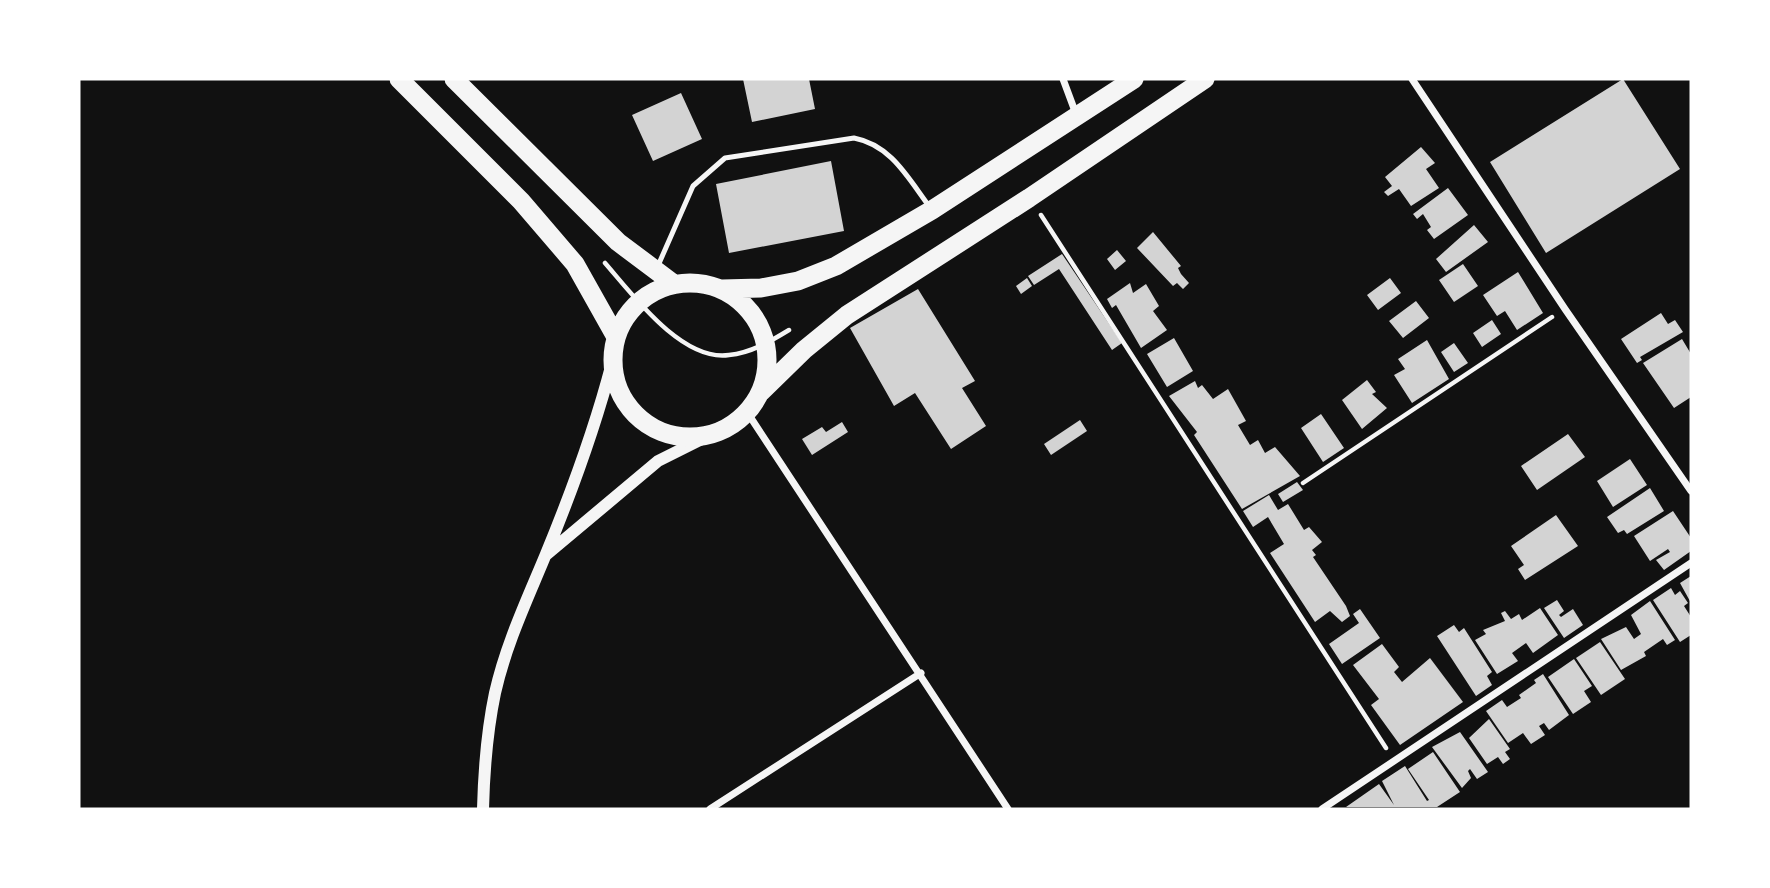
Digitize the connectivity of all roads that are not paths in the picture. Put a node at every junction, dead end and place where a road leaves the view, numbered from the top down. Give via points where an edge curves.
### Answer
1 (399, 79) edge
2 (454, 79) edge
3 (1063, 79) edge
4 (1134, 79) edge
5 (1205, 79) edge
6 (1412, 79) edge
7 (1077, 118) junction
8 (932, 210) junction
9 (656, 271) junction
10 (674, 284) junction
11 (722, 289) junction
12 (616, 337) junction
13 (612, 363) junction
14 (761, 392) junction
15 (747, 412) junction
16 (706, 437) junction
17 (1691, 491) edge
18 (546, 555) junction
19 (1691, 563) edge
20 (920, 673) junction
21 (483, 809) edge
22 (710, 809) edge
23 (1008, 809) edge
24 (1322, 809) edge

1 - 12 highway via 521,201 575,264
2 - 9 highway via 618,242
3 - 7 street
4 - 7 highway
5 - 14 highway via 847,316
6 - 17 street
7 - 8 highway
8 - 9 lane via 889,153 871,141 854,138 725,158 693,186
8 - 11 highway via 836,266 798,281
9 - 10 highway
10 - 11 highway
10 - 12 highway via 634,308
11 - 14 highway via 742,302 758,321 767,356
12 - 13 highway
13 - 16 highway via 618,389 632,412 653,429 679,438
13 - 18 street via 596,422
14 - 15 highway
15 - 16 highway via 728,428
15 - 20 street
16 - 18 street via 658,461
18 - 21 street via 517,618 495,692
19 - 24 street
20 - 22 street
20 - 23 street

